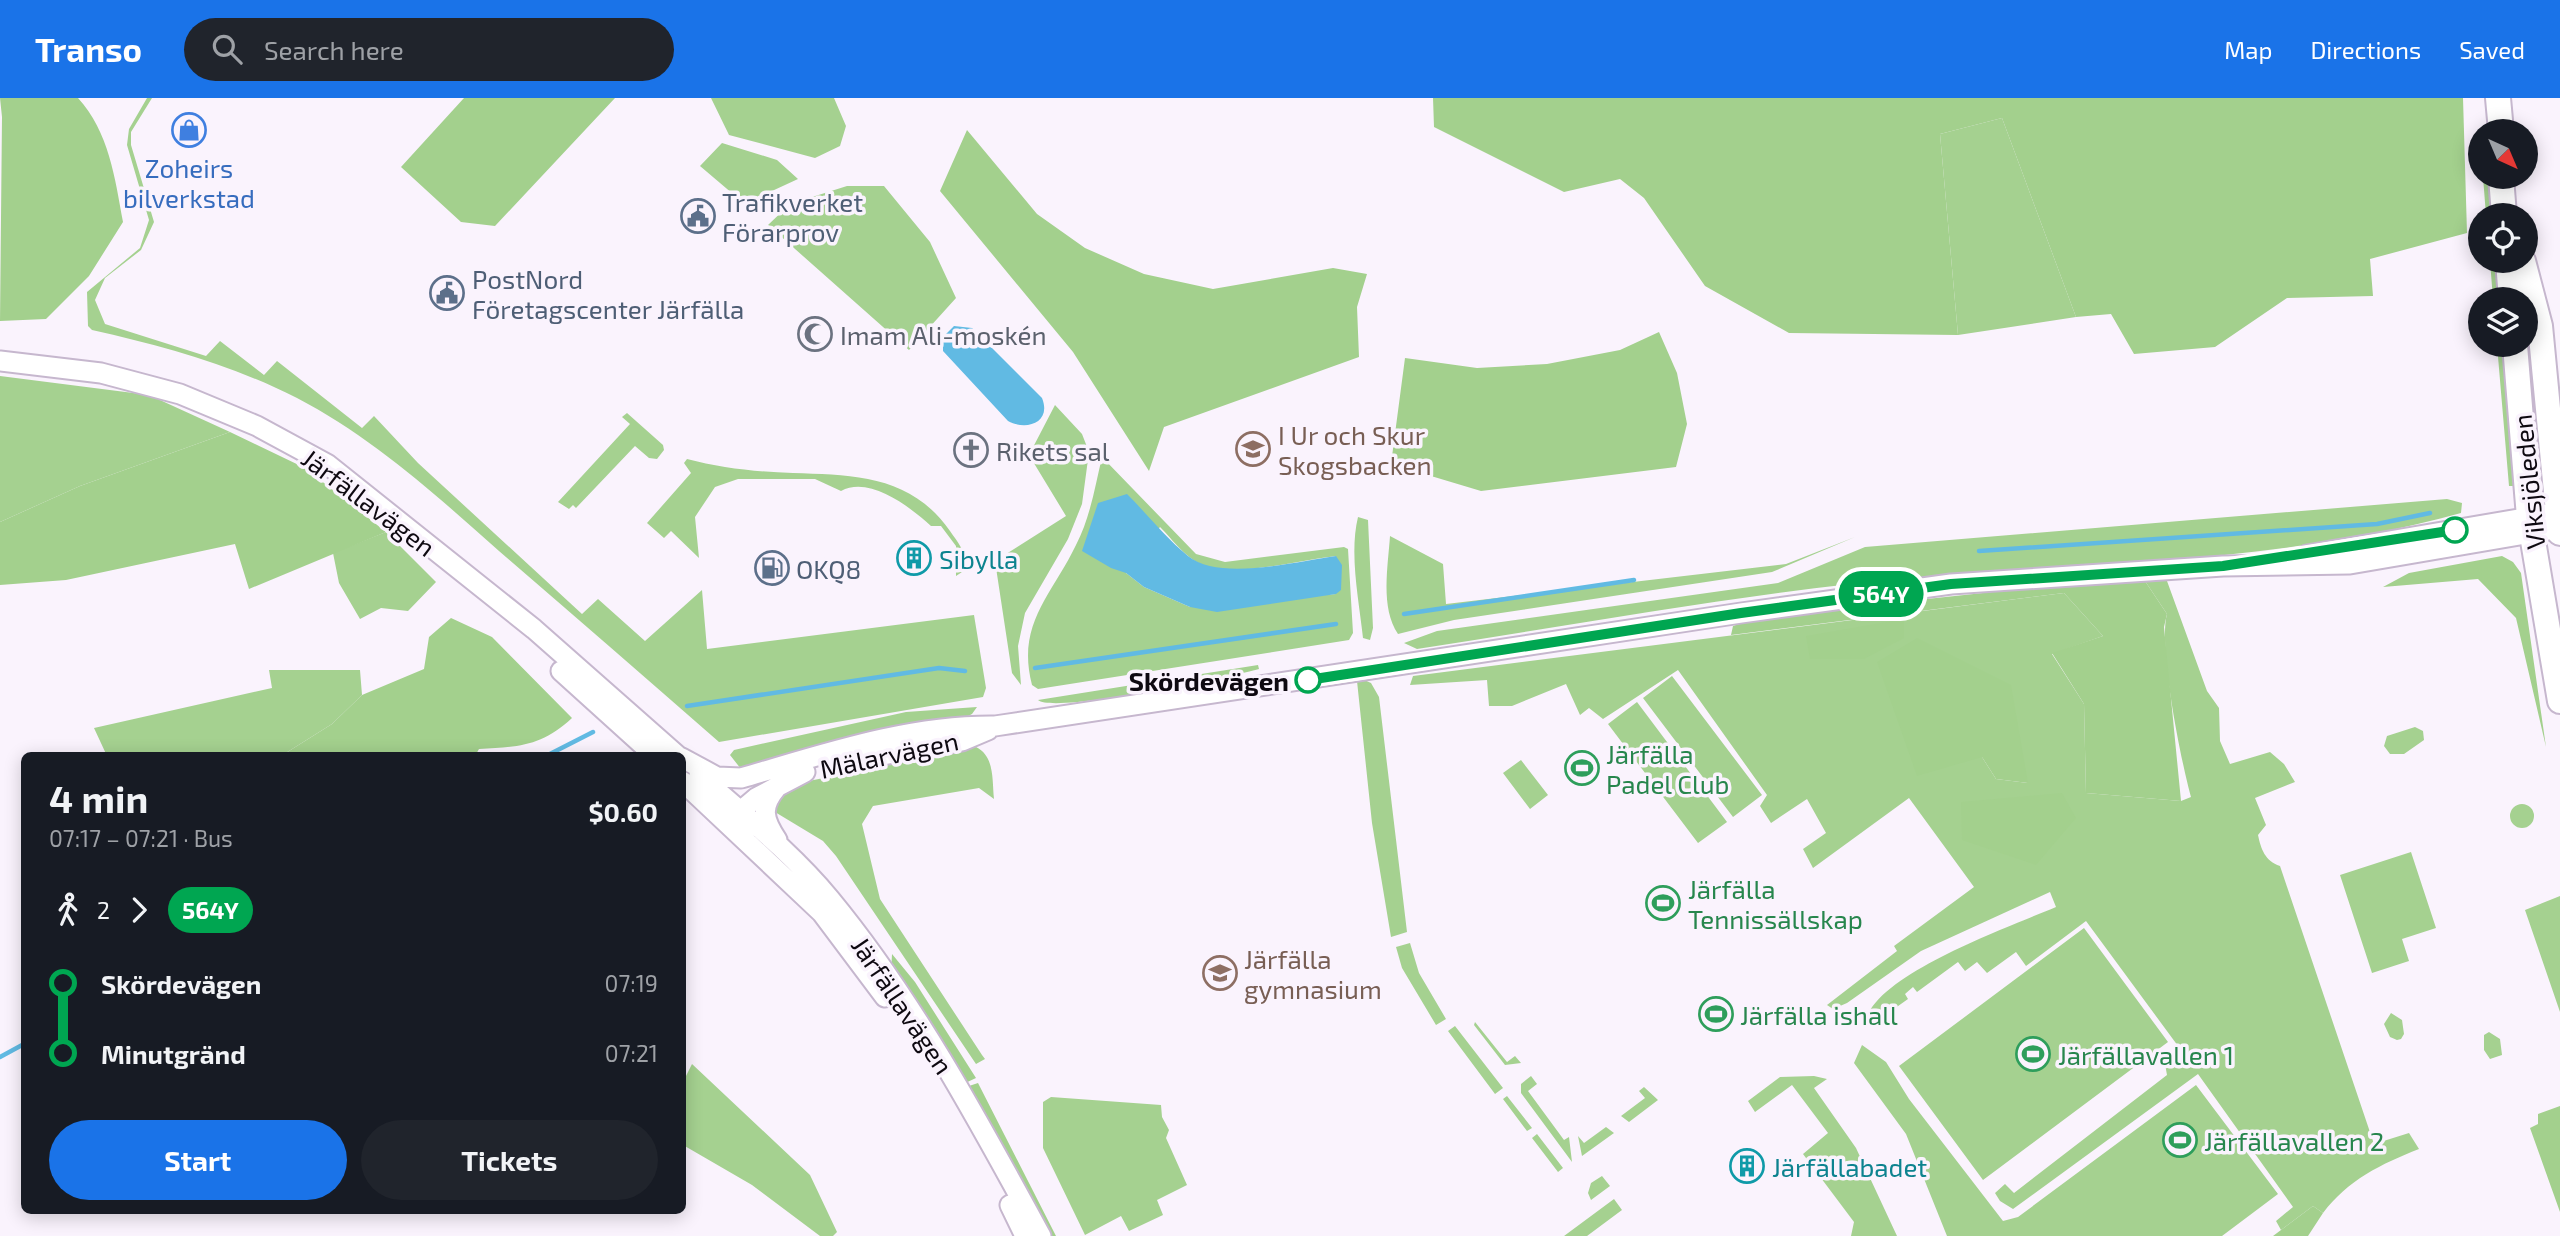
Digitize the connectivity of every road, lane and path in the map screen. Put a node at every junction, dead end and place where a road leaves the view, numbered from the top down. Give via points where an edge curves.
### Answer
1 (2498, 98) edge
2 (2500, 119) edge
3 (2526, 273) edge
4 (2516, 357) edge
5 (0, 361) edge
6 (2559, 523) edge
7 (2530, 525) junction
8 (456, 567) junction
9 (2560, 701) edge
10 (651, 752) edge
11 (673, 752) edge
12 (686, 761) edge
13 (686, 765) edge
14 (784, 774) junction
15 (686, 785) edge
16 (728, 813) junction
17 (790, 858) junction
18 (1025, 1236) edge
19 (1041, 1236) edge

1 - 2 main road
3 - 6 main road, Viksjöleden via 2540,326
4 - 7 main road, Viksjöleden
5 - 8 street, Järfällavägen via 101,373 180,394 257,426 327,464
6 - 7 street, Mälarvägen
7 - 9 main road, Viksjöleden
7 - 14 street, Mälarvägen via 2223,566 1951,584 1727,615 995,726 912,732
8 - 10 street, Järfällavägen
8 - 11 street, Järfällavägen
12 - 14 street, Järfällavägen via 717,777
13 - 16 street, Järfällavägen
14 - 16 street via 748,787
14 - 17 street via 769,797 764,816
15 - 16 street, Järfällavägen
16 - 17 street, Järfällavägen
16 - 18 street, Järfällavägen via 822,913 903,1021 972,1133
17 - 19 street, Järfällavägen via 829,898 896,991 981,1126

